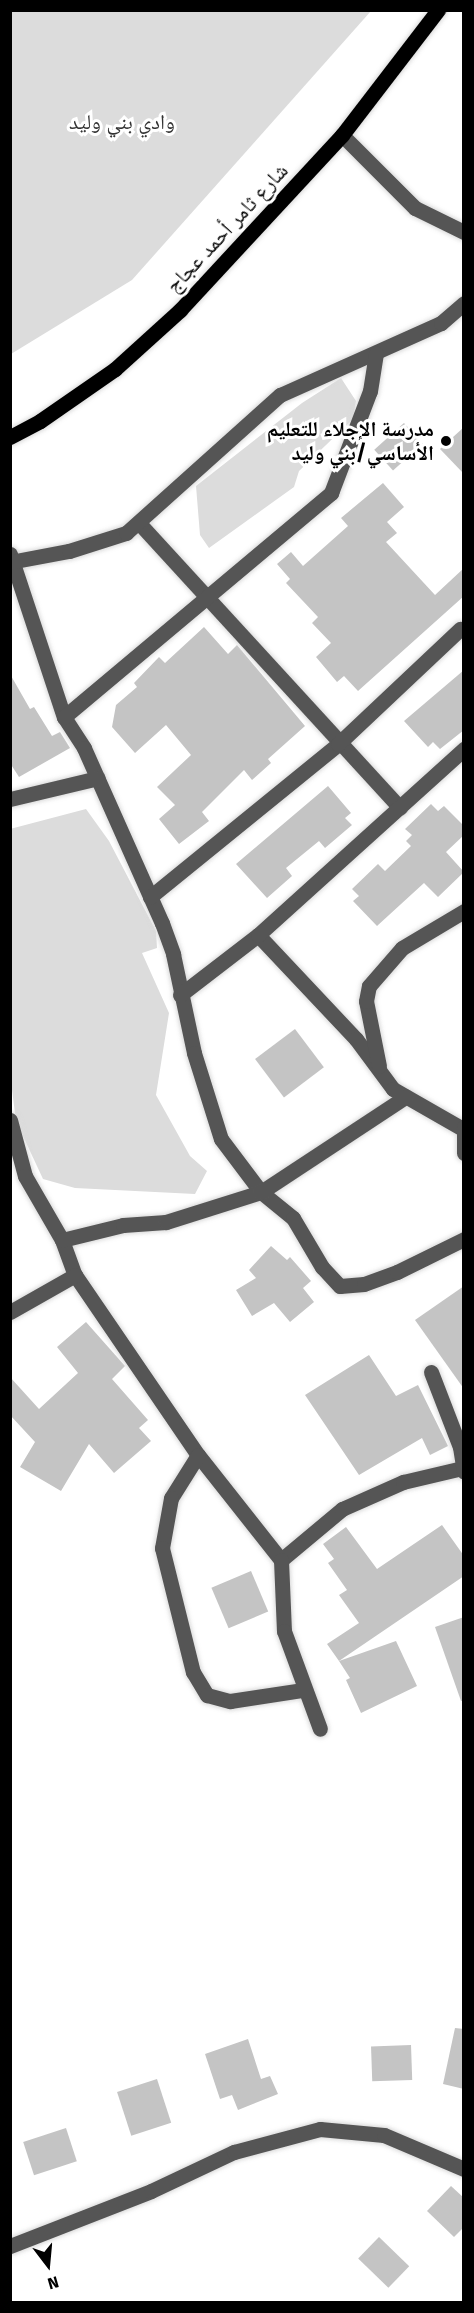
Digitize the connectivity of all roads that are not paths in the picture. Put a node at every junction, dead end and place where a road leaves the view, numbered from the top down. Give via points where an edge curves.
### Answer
1 (438, 10) edge
2 (342, 135) junction
3 (464, 232) edge
4 (464, 303) edge
5 (376, 353) junction
6 (10, 436) edge
7 (139, 523) junction
8 (11, 559) edge
9 (205, 599) junction
10 (460, 629) dead end
11 (64, 717) junction
12 (338, 744) junction
13 (464, 749) edge
14 (98, 778) junction
15 (10, 799) edge
16 (400, 808) junction
17 (150, 897) junction
18 (464, 911) edge
19 (258, 935) junction
20 (180, 995) junction
21 (380, 1071) junction
22 (405, 1097) junction
23 (10, 1120) edge
24 (462, 1127) edge
25 (464, 1153) edge
26 (261, 1192) junction
27 (464, 1239) edge
28 (62, 1240) junction
29 (75, 1275) junction
30 (10, 1312) edge
31 (431, 1372) dead end
32 (462, 1446) edge
33 (198, 1455) junction
34 (463, 1470) edge
35 (281, 1560) junction
36 (303, 1690) junction
37 (320, 1729) dead end
38 (464, 2169) edge
39 (10, 2246) edge

1 - 2 main road, شارع ثامر أحمد عجاج
2 - 3 street via 415,208
2 - 6 main road, شارع ثامر أحمد عجاج via 156,333 115,369 40,421
4 - 5 street via 441,323
5 - 7 street via 280,395
5 - 9 street via 370,391 331,493
7 - 8 street via 115,540
7 - 9 street
8 - 11 street
9 - 11 street
9 - 12 street via 271,663
10 - 12 street
11 - 14 street
12 - 16 street
12 - 17 street
13 - 16 street
14 - 15 street
14 - 17 street
16 - 19 street
17 - 20 street via 173,954
18 - 21 street via 402,948 369,986 366,1001
19 - 20 street
19 - 21 street via 356,1039
20 - 26 street via 221,1139
21 - 22 street
22 - 24 street
22 - 26 street
23 - 28 street via 25,1176
24 - 25 street
26 - 27 street via 293,1218 322,1267 340,1286 364,1284 397,1272
26 - 28 street via 166,1221 123,1225
28 - 29 street
29 - 30 street
29 - 33 street
31 - 32 street
32 - 34 street
33 - 35 street
33 - 36 street via 171,1498 162,1548 193,1672 207,1695 230,1701
34 - 35 street via 402,1482 342,1509
35 - 36 street via 284,1631
36 - 37 street
38 - 39 street via 384,2135 320,2129 234,2152 151,2191

